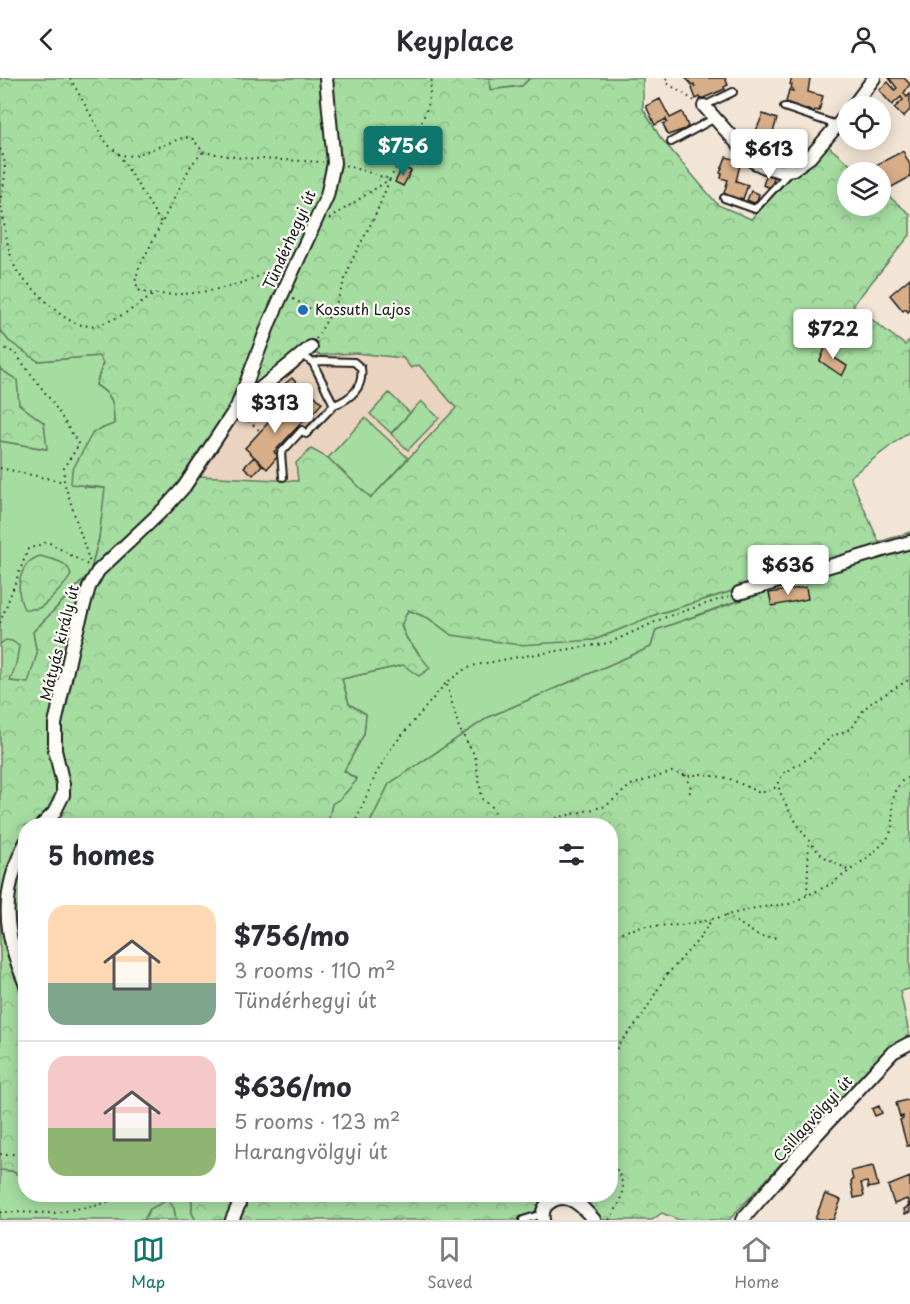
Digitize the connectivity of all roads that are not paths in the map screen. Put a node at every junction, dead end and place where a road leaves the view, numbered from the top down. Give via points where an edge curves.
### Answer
1 (326, 78) edge
2 (874, 78) edge
3 (733, 92) dead end
4 (860, 96) edge
5 (704, 106) joint
6 (784, 107) dead end
7 (716, 118) junction
8 (837, 125) edge
9 (837, 126) edge
10 (671, 142) dead end
11 (793, 169) junction
12 (724, 198) dead end
13 (309, 355) junction
14 (334, 405) junction
15 (237, 408) junction
16 (283, 477) dead end
17 (910, 542) edge
18 (739, 593) road end
19 (49, 818) edge
20 (18, 852) edge
21 (18, 966) edge
22 (910, 1043) edge
23 (239, 1202) edge
24 (550, 1202) edge
25 (574, 1202) edge
26 (543, 1217) edge
27 (232, 1220) edge
28 (523, 1220) edge
29 (594, 1220) edge
30 (742, 1220) edge

1 - 15 street, Tündérhegyi út via 334,163 327,196 282,293
2 - 4 street
3 - 5 lane
5 - 7 street
6 - 8 lane
7 - 10 lane
7 - 11 street via 754,162 780,171
9 - 11 street via 810,157
11 - 12 lane via 755,209
13 - 14 lane
13 - 14 lane via 320,361 354,362 361,368 363,378 355,391
13 - 15 street
14 - 16 lane via 281,453
15 - 19 street, Mátyás király út via 184,487 98,572 89,587 55,724 63,795
17 - 18 street
20 - 21 street via 9,870 3,906 9,945
22 - 30 street, Csillagvölgyi út via 893,1052
23 - 27 street
24 - 26 street via 544,1207
25 - 29 street
26 - 28 lane

